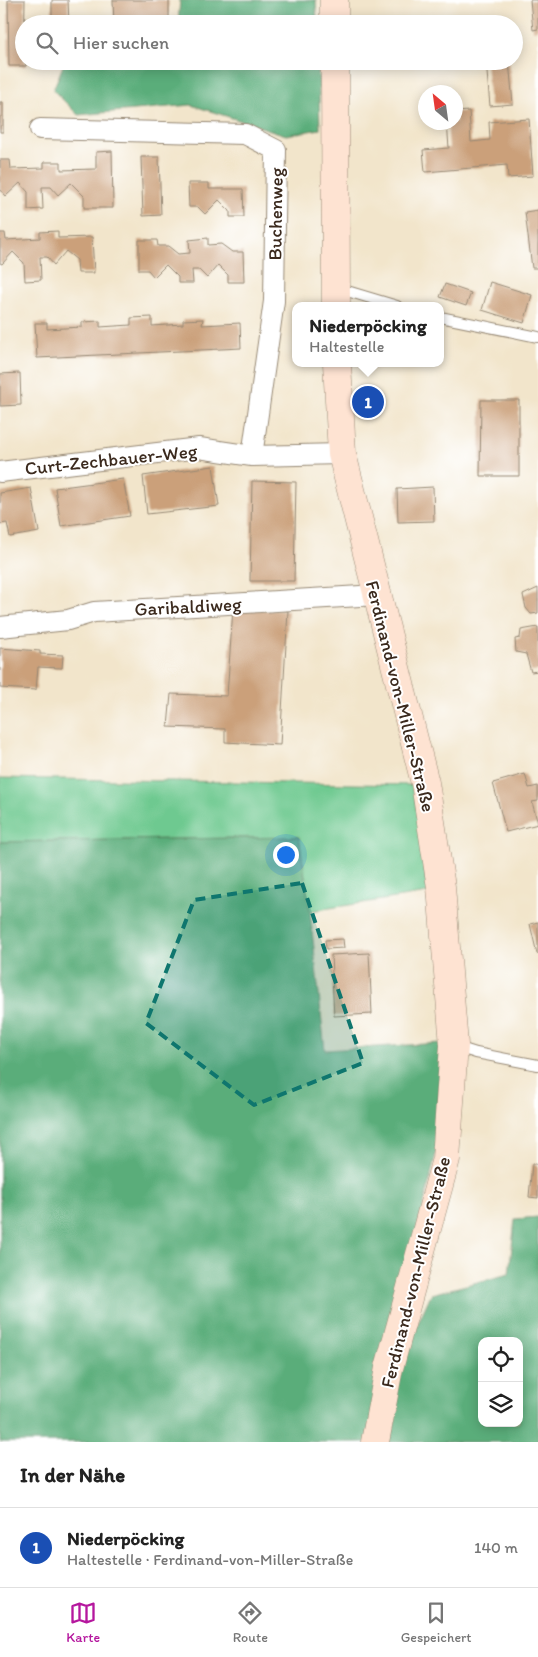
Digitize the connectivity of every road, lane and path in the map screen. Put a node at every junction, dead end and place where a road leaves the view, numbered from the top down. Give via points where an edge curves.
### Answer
1 (334, 0) edge
2 (334, 15) edge
3 (335, 70) edge
4 (40, 129) dead end
5 (336, 297) edge
6 (370, 302) edge
7 (444, 318) edge
8 (538, 337) edge
9 (337, 367) edge
10 (342, 454) junction
11 (252, 456) junction
12 (0, 472) edge
13 (377, 595) junction
14 (0, 627) edge
15 (454, 1045) junction
16 (538, 1065) edge
17 (375, 1442) edge

1 - 2 main road
3 - 5 main road
4 - 11 street, Buchenweg via 245,134 276,150 274,302
5 - 6 lane
7 - 8 lane
9 - 10 main road, Ferdinand-von-Miller-Straße
10 - 11 street, Curt-Zechbauer-Weg
10 - 13 main road, Ferdinand-von-Miller-Straße
11 - 12 street, Curt-Zechbauer-Weg via 199,448
13 - 14 street, Garibaldiweg via 94,612 68,620
13 - 15 main road, Ferdinand-von-Miller-Straße via 425,784 441,888
15 - 16 lane via 476,1053
15 - 17 main road, Ferdinand-von-Miller-Straße via 446,1159 389,1368

